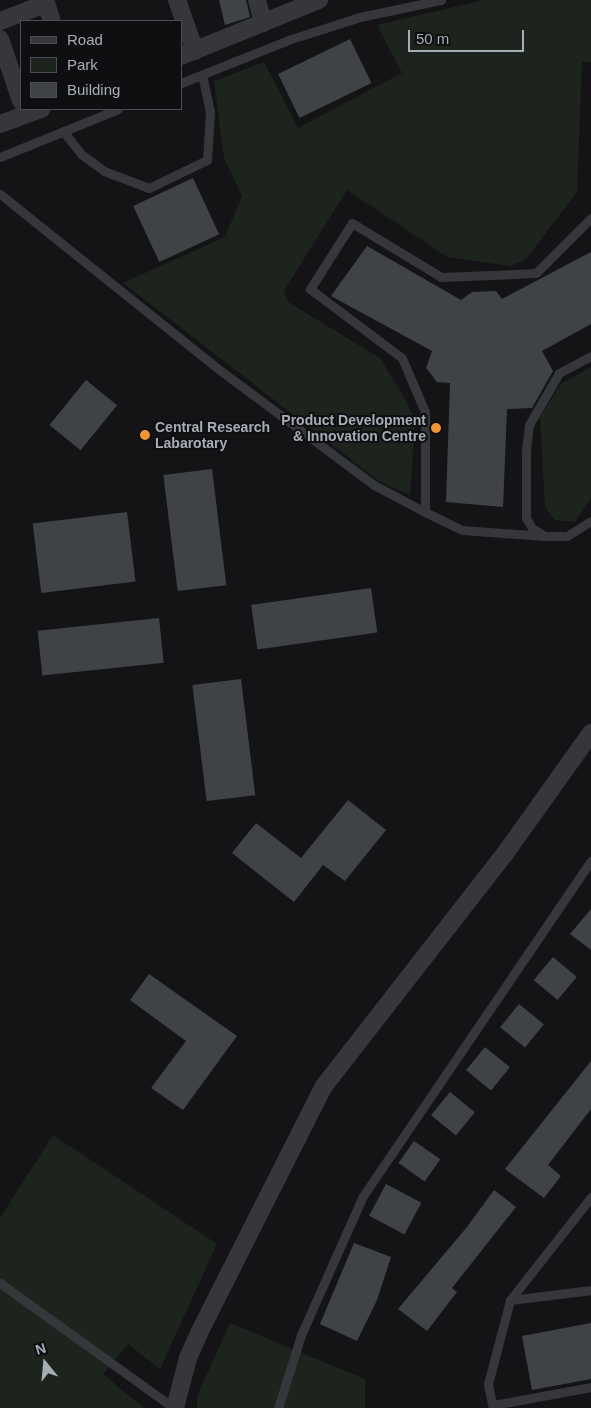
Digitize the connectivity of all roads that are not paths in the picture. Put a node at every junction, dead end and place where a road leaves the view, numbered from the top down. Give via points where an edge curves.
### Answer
1 (177, 0) edge
2 (257, 0) edge
3 (319, 0) edge
4 (441, 0) edge
5 (45, 2) edge
6 (52, 20) edge
7 (181, 20) edge
8 (0, 21) edge
9 (263, 23) junction
10 (182, 24) edge
11 (0, 39) edge
12 (188, 53) edge
13 (202, 75) junction
14 (182, 83) edge
15 (20, 88) edge
16 (24, 110) edge
17 (116, 110) edge
18 (0, 124) edge
19 (63, 131) junction
20 (0, 157) edge
21 (0, 194) edge
22 (591, 218) edge
23 (591, 356) edge
24 (426, 512) junction
25 (591, 521) edge
26 (545, 536) junction
27 (591, 733) edge
28 (591, 861) edge
29 (590, 1200) edge
30 (0, 1283) edge
31 (591, 1290) edge
32 (510, 1300) junction
33 (591, 1387) edge
34 (493, 1406) edge
35 (175, 1408) edge
36 (278, 1408) edge

1 - 7 street
2 - 9 street
3 - 9 street
4 - 13 lane via 360,17 291,39
5 - 6 street
5 - 8 street
9 - 12 street
10 - 12 street
11 - 15 street
13 - 14 lane
13 - 19 lane via 210,112 207,160 149,188 104,171 81,154
16 - 18 street
17 - 19 lane
19 - 20 lane
21 - 24 lane via 229,377 374,484
22 - 24 lane via 536,273 441,277 352,223 310,289 402,358 425,412
23 - 26 lane via 560,373 530,425 526,451 526,518 532,528
24 - 26 lane via 462,530
25 - 26 lane via 567,536
27 - 35 street via 504,855 324,1086 199,1333 188,1358
28 - 36 lane via 363,1196 301,1335
29 - 32 lane
30 - 35 lane
31 - 32 lane
32 - 34 lane via 488,1384
33 - 34 lane

